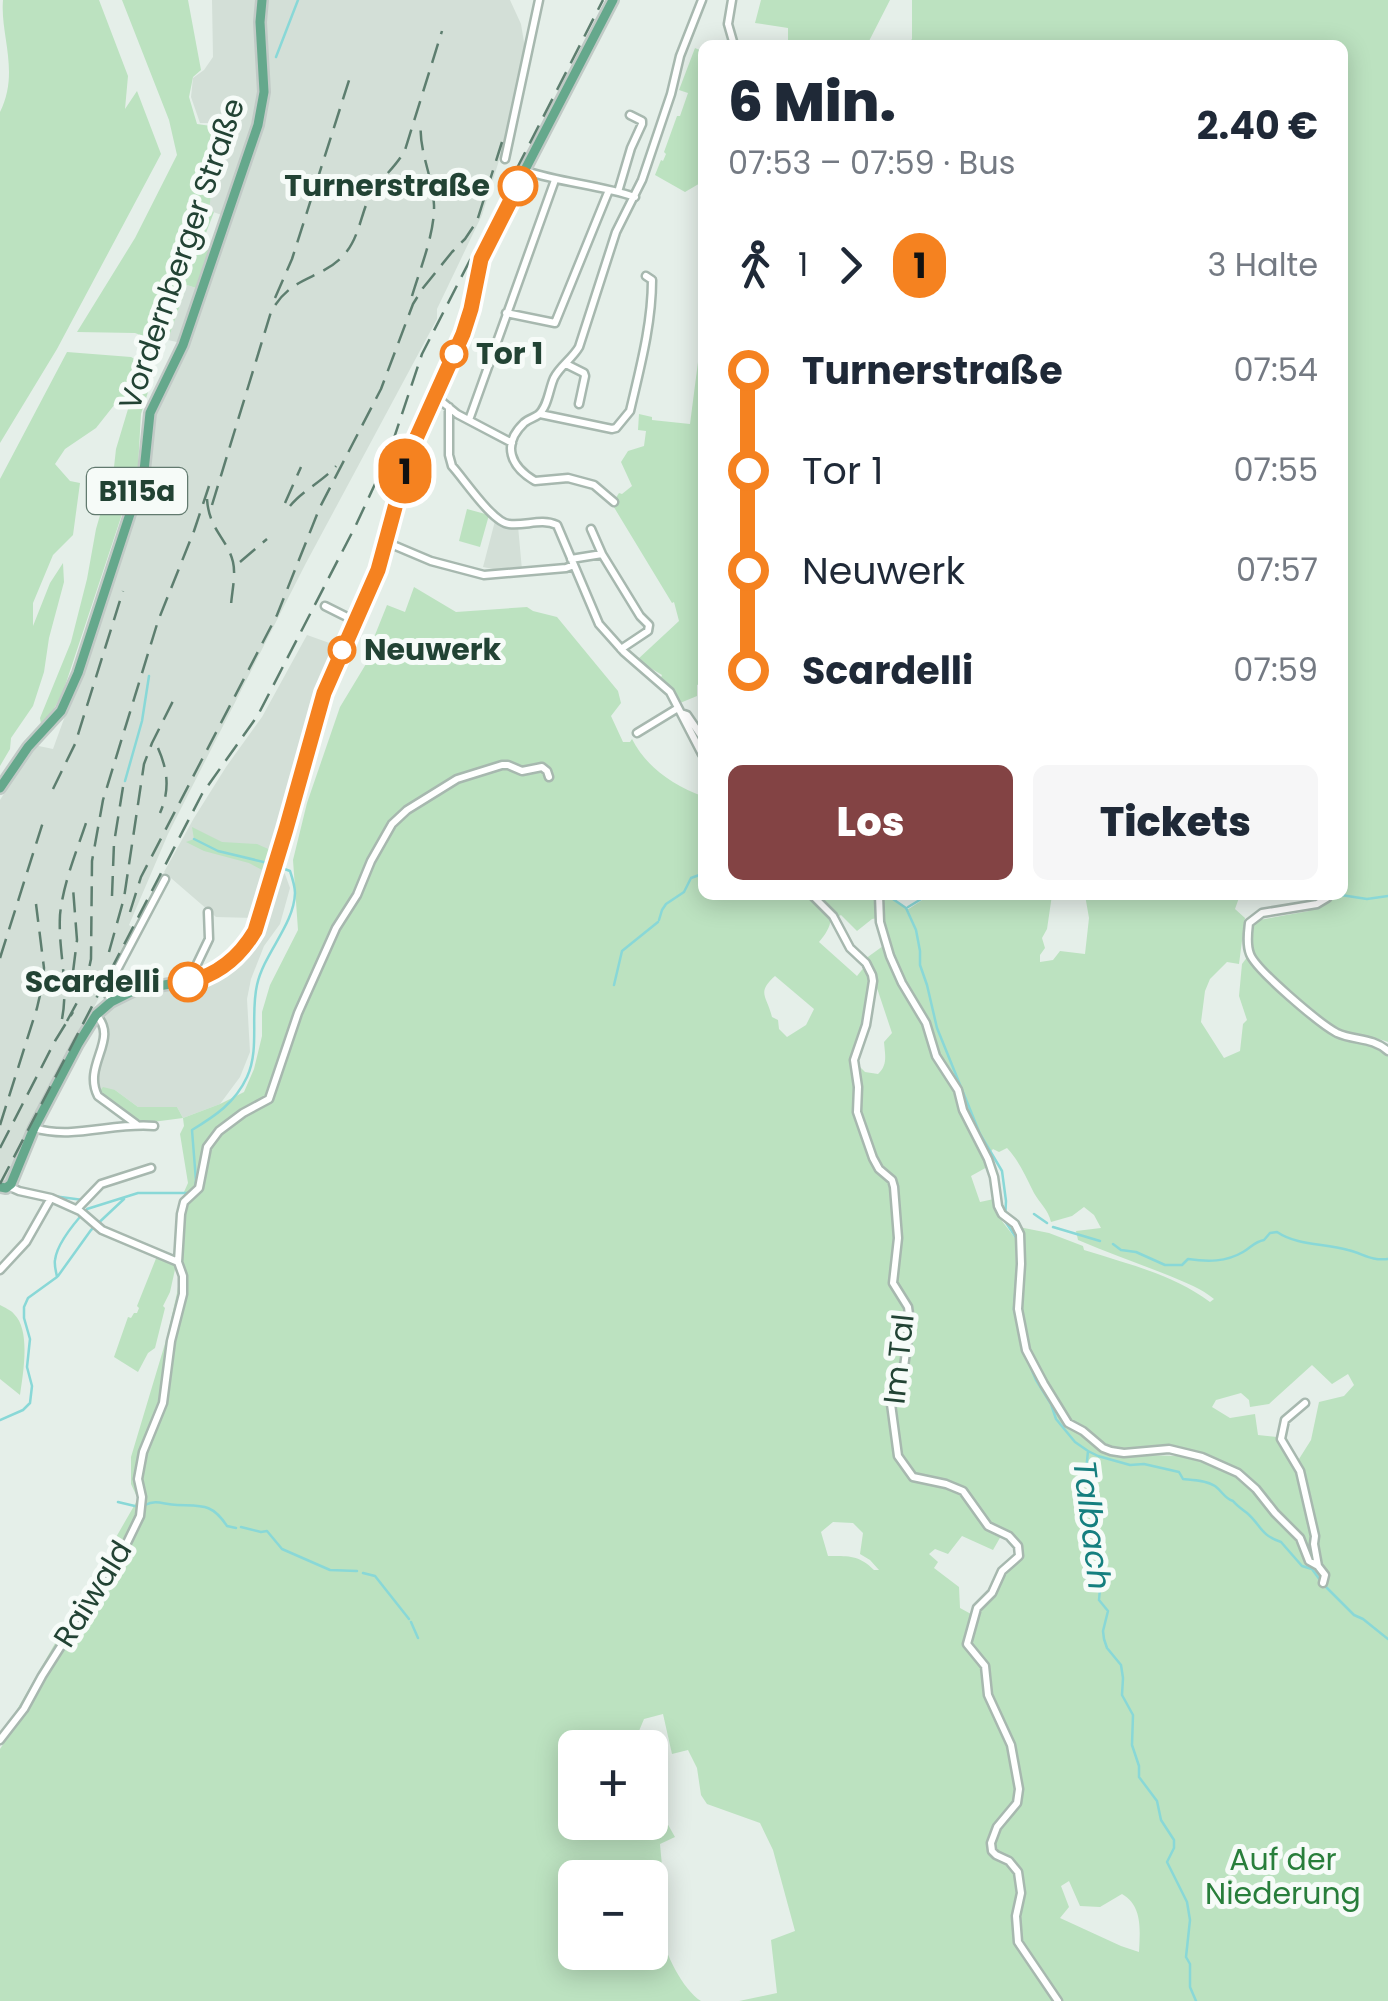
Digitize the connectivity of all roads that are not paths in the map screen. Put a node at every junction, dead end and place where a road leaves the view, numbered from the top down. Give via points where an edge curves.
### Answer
1 (262, 0) edge
2 (539, 0) edge
3 (613, 0) edge
4 (702, 0) edge
5 (732, 0) edge
6 (733, 40) edge
7 (630, 114) dead end
8 (505, 159) dead end
9 (526, 171) junction
10 (555, 180) junction
11 (609, 190) junction
12 (618, 192) junction
13 (635, 198) junction
14 (646, 276) dead end
15 (506, 313) junction
16 (566, 364) junction
17 (435, 396) junction
18 (579, 404) dead end
19 (449, 408) junction
20 (540, 414) junction
21 (469, 420) junction
22 (512, 443) junction
23 (614, 502) dead end
24 (590, 529) dead end
25 (386, 542) junction
26 (602, 554) junction
27 (572, 562) junction
28 (325, 606) dead end
29 (356, 621) junction
30 (620, 649) junction
31 (679, 710) junction
32 (698, 731) edge
33 (637, 733) dead end
34 (698, 746) edge
35 (548, 778) dead end
36 (0, 788) edge
37 (165, 879) dead end
38 (817, 900) edge
39 (879, 900) edge
40 (1324, 900) edge
41 (208, 912) dead end
42 (199, 979) junction
43 (110, 1002) junction
44 (96, 1016) junction
45 (1388, 1051) edge
46 (136, 1124) junction
47 (154, 1126) dead end
48 (34, 1128) junction
49 (151, 1168) dead end
50 (5, 1187) edge
51 (51, 1198) junction
52 (81, 1212) junction
53 (178, 1262) junction
54 (0, 1270) edge
55 (1305, 1403) dead end
56 (1318, 1566) junction
57 (1323, 1583) dead end
58 (0, 1740) edge
59 (1058, 2001) edge

1 - 36 main road, Vordernberger Straße / B115a via 258,125 184,345 150,413 144,471 95,626 61,712
2 - 8 street
3 - 9 main road
4 - 13 street
5 - 6 street
7 - 12 street via 642,124
9 - 10 street
9 - 17 main road via 486,245 463,334
10 - 11 street
10 - 15 street
11 - 12 street
11 - 15 street via 555,323
12 - 13 street
13 - 16 street
14 - 20 street via 652,298 626,418 612,430
15 - 21 street
16 - 18 street via 585,376
16 - 20 street
17 - 19 street
17 - 25 main road via 410,452
19 - 21 street
19 - 27 street via 452,466 504,524 557,525
20 - 22 street via 523,424
21 - 22 street
22 - 23 street via 511,458 534,481 568,478 594,485
24 - 26 street
25 - 27 street via 484,575 566,568
25 - 29 main road
26 - 27 street
26 - 30 street via 650,628
27 - 30 street via 599,624
28 - 29 street
29 - 42 main road via 324,693 260,917 246,945
30 - 31 street via 670,692
31 - 32 street
31 - 33 street
31 - 34 street
35 - 53 street, Raiwald via 542,767 481,772 436,792 392,824 298,1013 269,1100 207,1146 200,1188 184,1202
37 - 43 street via 109,985
38 - 59 street, Im Tal via 873,981 854,1066 858,1118 879,1169 894,1186 893,1283 910,1314 904,1368 891,1398 898,1456 913,1477 963,1491 988,1526 1018,1546 1018,1556 974,1613 967,1644 985,1666 1019,1794 997,1827 992,1850 1018,1872 1018,1942
39 - 56 street via 890,956 988,1159 998,1206 1020,1234 1018,1309 1026,1350 1068,1424 1111,1452 1168,1448 1227,1467 1261,1494
40 - 45 street via 1249,922 1250,954 1334,1031
41 - 42 street
42 - 43 main road via 142,988
43 - 44 main road
44 - 46 street via 106,1030 94,1090
44 - 48 main road
46 - 47 street
46 - 48 street via 52,1134
48 - 50 main road
49 - 52 street via 101,1184
50 - 51 street
51 - 52 street
51 - 54 street via 26,1242
52 - 53 street via 102,1230
53 - 58 street, Raiwald via 183,1294 163,1402 143,1452 140,1516
55 - 56 street via 1285,1420 1282,1439 1300,1471
56 - 57 street

